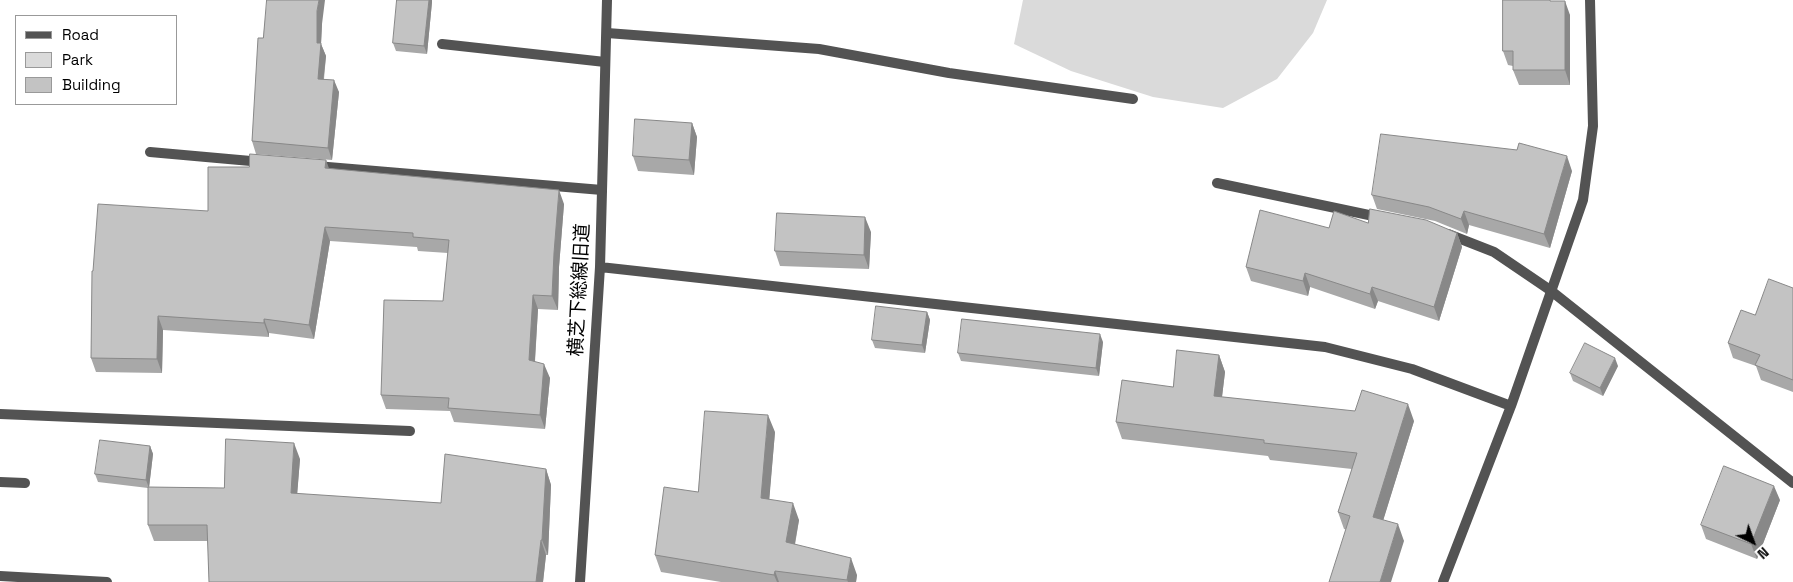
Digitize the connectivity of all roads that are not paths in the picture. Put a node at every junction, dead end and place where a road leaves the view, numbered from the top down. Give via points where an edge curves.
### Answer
1 (608, 0) edge
2 (1590, 0) edge
3 (607, 33) junction
4 (442, 44) dead end
5 (606, 62) junction
6 (1133, 99) dead end
7 (150, 152) dead end
8 (268, 162) edge
9 (308, 166) edge
10 (1218, 183) dead end
11 (602, 190) junction
12 (1396, 220) edge
13 (1442, 232) edge
14 (600, 267) junction
15 (1550, 290) junction
16 (1512, 406) junction
17 (0, 414) edge
18 (410, 431) dead end
19 (0, 482) edge
20 (25, 483) dead end
21 (1793, 483) edge
22 (0, 576) edge
23 (107, 582) edge
24 (580, 582) edge
25 (1444, 582) edge

1 - 3 street, 横芝下総線旧道
2 - 15 street via 1593,126 1583,200
3 - 5 street, 横芝下総線旧道
3 - 6 street via 819,49 949,73
4 - 5 street
5 - 11 street, 横芝下総線旧道
7 - 8 street
9 - 11 street
10 - 12 street
11 - 14 street, 横芝下総線旧道
13 - 15 street via 1494,252
14 - 16 street via 1325,347 1412,368
14 - 24 street, 横芝下総線旧道
15 - 16 street
15 - 21 street
16 - 25 street
17 - 18 street
19 - 20 street
22 - 23 street

